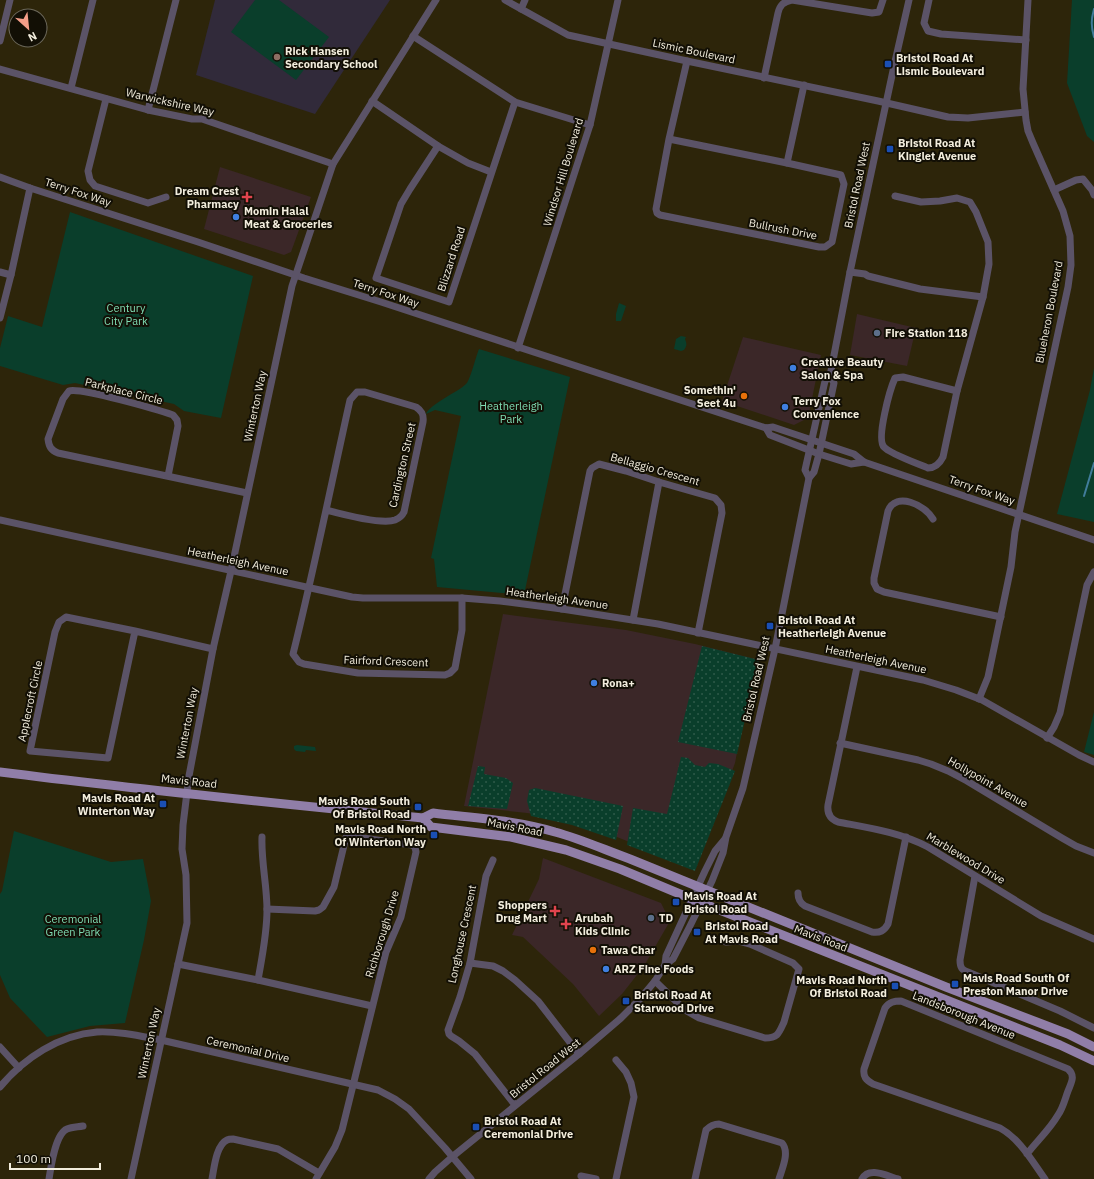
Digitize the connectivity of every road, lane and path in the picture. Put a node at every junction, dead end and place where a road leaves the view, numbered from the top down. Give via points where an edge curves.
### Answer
1 (10, 0) edge
2 (93, 0) edge
3 (176, 0) edge
4 (436, 0) edge
5 (505, 0) edge
6 (525, 0) edge
7 (618, 0) edge
8 (883, 0) edge
9 (909, 0) edge
10 (929, 0) edge
11 (1028, 0) edge
12 (521, 9) junction
13 (413, 36) junction
14 (1026, 40) junction
15 (0, 41) edge
16 (608, 43) junction
17 (687, 61) junction
18 (0, 69) edge
19 (764, 78) junction
20 (804, 85) junction
21 (71, 88) junction
22 (106, 99) junction
23 (372, 101) junction
24 (516, 102) junction
25 (886, 103) junction
26 (148, 110) junction
27 (1025, 112) junction
28 (590, 125) junction
29 (669, 139) junction
30 (438, 146) junction
31 (787, 163) junction
32 (333, 164) junction
33 (492, 172) junction
34 (0, 178) edge
35 (30, 188) junction
36 (1054, 190) junction
37 (895, 196) dead end
38 (166, 197) dead end
39 (1093, 198) edge
40 (0, 272) edge
41 (850, 272) junction
42 (11, 275) junction
43 (295, 275) junction
44 (983, 297) junction
45 (0, 318) edge
46 (518, 348) junction
47 (830, 376) junction
48 (957, 391) junction
49 (766, 428) junction
50 (812, 440) junction
51 (821, 443) junction
52 (809, 450) junction
53 (819, 454) junction
54 (864, 462) junction
55 (168, 476) junction
56 (809, 478) junction
57 (659, 482) junction
58 (247, 494) junction
59 (326, 510) junction
60 (1019, 514) junction
61 (933, 519) dead end
62 (0, 520) edge
63 (1094, 540) edge
64 (231, 571) junction
65 (1094, 572) edge
66 (310, 588) junction
67 (462, 598) junction
68 (562, 609) junction
69 (1000, 617) junction
70 (633, 620) junction
71 (135, 631) junction
72 (698, 633) junction
73 (213, 649) junction
74 (775, 649) junction
75 (857, 667) junction
76 (979, 699) junction
77 (1047, 738) junction
78 (840, 743) junction
79 (1094, 762) edge
80 (0, 772) edge
81 (186, 793) junction
82 (423, 818) junction
83 (262, 837) dead end
84 (726, 837) junction
85 (906, 837) junction
86 (1094, 853) edge
87 (493, 860) dead end
88 (975, 876) junction
89 (698, 887) junction
90 (708, 891) junction
91 (798, 893) dead end
92 (692, 899) junction
93 (702, 903) junction
94 (267, 909) junction
95 (1094, 939) edge
96 (726, 942) dead end
97 (470, 963) junction
98 (178, 964) junction
99 (665, 965) junction
100 (258, 980) junction
101 (655, 981) junction
102 (372, 1006) junction
103 (1094, 1028) edge
104 (161, 1040) junction
105 (0, 1047) edge
106 (1094, 1047) edge
107 (580, 1054) junction
108 (616, 1060) dead end
109 (1094, 1061) edge
110 (19, 1068) junction
111 (354, 1084) junction
112 (0, 1087) edge
113 (516, 1105) junction
114 (83, 1126) dead end
115 (1026, 1154) junction
116 (452, 1157) junction
117 (317, 1176) edge
118 (582, 1176) dead end
119 (49, 1179) edge
120 (131, 1179) edge
121 (212, 1179) edge
122 (429, 1179) edge
123 (471, 1179) edge
124 (596, 1179) edge
125 (616, 1179) edge
126 (695, 1179) edge
127 (779, 1179) edge
128 (862, 1179) edge
129 (898, 1179) edge
130 (1045, 1179) edge

1 - 15 street
2 - 21 street
3 - 26 street
4 - 13 street, Winterton Way
5 - 12 street, Lismic Boulevard
6 - 12 street
7 - 16 street, Windsor Hill Boulevard
8 - 19 street via 878,12 872,13 792,0 784,2 778,13
9 - 25 street, Bristol Road West
10 - 14 street via 924,23 928,31
11 - 14 street, Blueheron Boulevard
12 - 16 street, Lismic Boulevard via 568,35
13 - 23 street, Winterton Way
13 - 24 street
14 - 27 street, Blueheron Boulevard via 1023,89
16 - 17 street, Lismic Boulevard
16 - 28 street, Windsor Hill Boulevard
17 - 19 street, Lismic Boulevard
17 - 29 street, Bullrush Drive
18 - 21 street, Warwickshire Way
19 - 20 street, Lismic Boulevard
20 - 25 street, Lismic Boulevard
20 - 31 street
21 - 22 street, Warwickshire Way
22 - 26 street, Warwickshire Way
22 - 38 street via 88,171 90,180 95,186 148,203
23 - 30 street
23 - 32 street, Winterton Way
24 - 28 street
24 - 33 street, Blizzard Road
25 - 27 street, Lismic Boulevard via 948,117 968,118
25 - 41 street, Bristol Road West
26 - 32 street, Warwickshire Way via 202,120
27 - 36 street, Blueheron Boulevard via 1028,131
28 - 46 street, Windsor Hill Boulevard
29 - 31 street, Bullrush Drive
29 - 31 street, Bullrush Drive via 657,213 819,248 825,247 832,242 843,195 843,180 841,176
30 - 33 street via 468,163
30 - 33 street, Blizzard Road via 401,204 376,278 448,302
32 - 43 street, Winterton Way
34 - 35 street, Terry Fox Way
35 - 42 street
35 - 43 street, Terry Fox Way
36 - 39 street via 1083,179 1092,190
36 - 60 street, Blueheron Boulevard via 1070,236 1071,265
37 - 44 street via 921,202 957,198 970,202 988,242 989,264
40 - 42 street
41 - 44 street via 920,289
41 - 47 street, Bristol Road West
42 - 45 street
43 - 46 street, Terry Fox Way
43 - 58 street, Winterton Way
44 - 48 street
46 - 49 street, Terry Fox Way
47 - 50 street, Bristol Road West via 825,381
47 - 51 street, Bristol Road West via 834,383
48 - 48 street via 943,457 937,465 928,468 883,446 880,435 895,378 903,377
49 - 50 street, Terry Fox Way via 773,427
49 - 52 street, Terry Fox Way via 770,435
50 - 51 street, Terry Fox Way
50 - 52 street, Bristol Road West
51 - 53 street, Bristol Road West
51 - 54 street, Terry Fox Way via 854,454
52 - 53 street, Terry Fox Way
52 - 56 street, Bristol Road West via 805,470
53 - 54 street, Terry Fox Way via 851,464
53 - 56 street, Bristol Road West via 814,472
54 - 60 street, Terry Fox Way
55 - 55 street, Parkplace Circle via 178,426 176,418 169,413 77,390 70,391 64,397 48,439 53,451
55 - 58 street, Parkplace Circle
56 - 74 street, Bristol Road West
57 - 68 street, Bellaggio Crescent via 599,464 592,468
57 - 70 street
57 - 72 street, Bellaggio Crescent via 715,498 721,505 722,513
58 - 64 street, Winterton Way
59 - 59 street, Cardington Street via 375,521 394,521 401,517 424,417 420,410 365,392 358,392 353,396
59 - 66 street, Cardington Street
60 - 63 street, Terry Fox Way
60 - 69 street, Blueheron Boulevard
61 - 69 street via 924,509 903,500 891,506 874,578 877,589
62 - 64 street, Heatherleigh Avenue
64 - 66 street, Heatherleigh Avenue
64 - 73 street, Winterton Way
65 - 77 street via 1087,585 1060,713
66 - 67 street, Heatherleigh Avenue via 363,598
66 - 67 street, Fairford Crescent via 293,654 304,664 358,673 450,673 455,668 462,630
67 - 68 street, Heatherleigh Avenue
68 - 70 street, Heatherleigh Avenue
69 - 76 street, Blueheron Boulevard via 988,677
70 - 72 street, Heatherleigh Avenue
71 - 71 street, Applecroft Circle via 66,617 58,622 30,751 108,758
71 - 73 street, Applecroft Circle
72 - 74 street, Heatherleigh Avenue
73 - 81 street, Winterton Way
74 - 75 street, Heatherleigh Avenue
74 - 84 street, Bristol Road West via 743,788
75 - 76 street, Heatherleigh Avenue via 934,683
75 - 78 street, Marblewood Drive
76 - 77 street, Heatherleigh Avenue
77 - 79 street, Heatherleigh Avenue
78 - 85 street, Marblewood Drive via 827,809 831,818 838,822
78 - 86 street, Hollypoint Avenue via 918,760 948,771 1076,846
80 - 81 main road, Mavis Road
81 - 82 main road, Mavis Road
81 - 98 street, Winterton Way via 182,849 186,875 187,923
82 - 89 main road, Mavis Road via 433,813 514,823 554,832
82 - 92 main road, Mavis Road via 431,827 512,837 566,850
83 - 94 street
84 - 89 street, Bristol Road West via 715,851
84 - 90 street, Bristol Road West via 723,853
85 - 88 street, Marblewood Drive via 928,847
85 - 91 street via 885,930 872,932 805,906
87 - 97 street, Longhouse Crescent via 486,876
88 - 95 street, Marblewood Drive via 1041,916
88 - 103 street via 960,960 961,968
89 - 90 main road, Mavis Road
89 - 92 street, Bristol Road West
90 - 93 street, Bristol Road West
90 - 106 main road, Mavis Road via 1068,1034
92 - 93 main road, Mavis Road
92 - 99 street, Bristol Road West via 666,956
93 - 99 street, Bristol Road West via 673,959
93 - 109 main road, Mavis Road via 1060,1045
94 - 100 street via 266,935
94 - 102 street, Richborough Drive via 315,911 323,907 336,880 346,837 415,847 402,917 386,952
96 - 101 street via 739,941 750,944 794,963 799,969 784,1022 773,1038 765,1038 699,1018 685,1010
97 - 107 street via 493,966 532,994
97 - 113 street, Longhouse Crescent via 449,1024 449,1034 475,1054
98 - 100 street
98 - 104 street, Winterton Way
99 - 101 street, Bristol Road West
100 - 102 street
101 - 107 street, Bristol Road West via 621,1018
102 - 111 street, Richborough Drive
104 - 110 street, Ceremonial Drive via 110,1032 84,1034 56,1043
104 - 111 street, Ceremonial Drive
104 - 120 street, Winterton Way
105 - 110 street
107 - 113 street, Bristol Road West
108 - 125 street via 629,1078 634,1097
110 - 112 street, Ceremonial Drive
111 - 116 street, Ceremonial Drive via 378,1090 409,1109
111 - 117 street, Richborough Drive via 342,1130
113 - 116 street, Bristol Road West
114 - 119 street via 66,1129 61,1134 55,1146
115 - 115 street, Landsborough Avenue via 1061,1111 1073,1077 1071,1071 901,1001 888,1004 864,1070 866,1080 1000,1128 1010,1134
115 - 130 street, Landsborough Avenue
116 - 122 street, Bristol Road West
116 - 123 street, Ceremonial Drive
117 - 121 street via 278,1149 233,1139 222,1144
118 - 124 street
126 - 127 street via 706,1130 719,1124 782,1143 786,1151
128 - 129 street via 864,1175 875,1172

